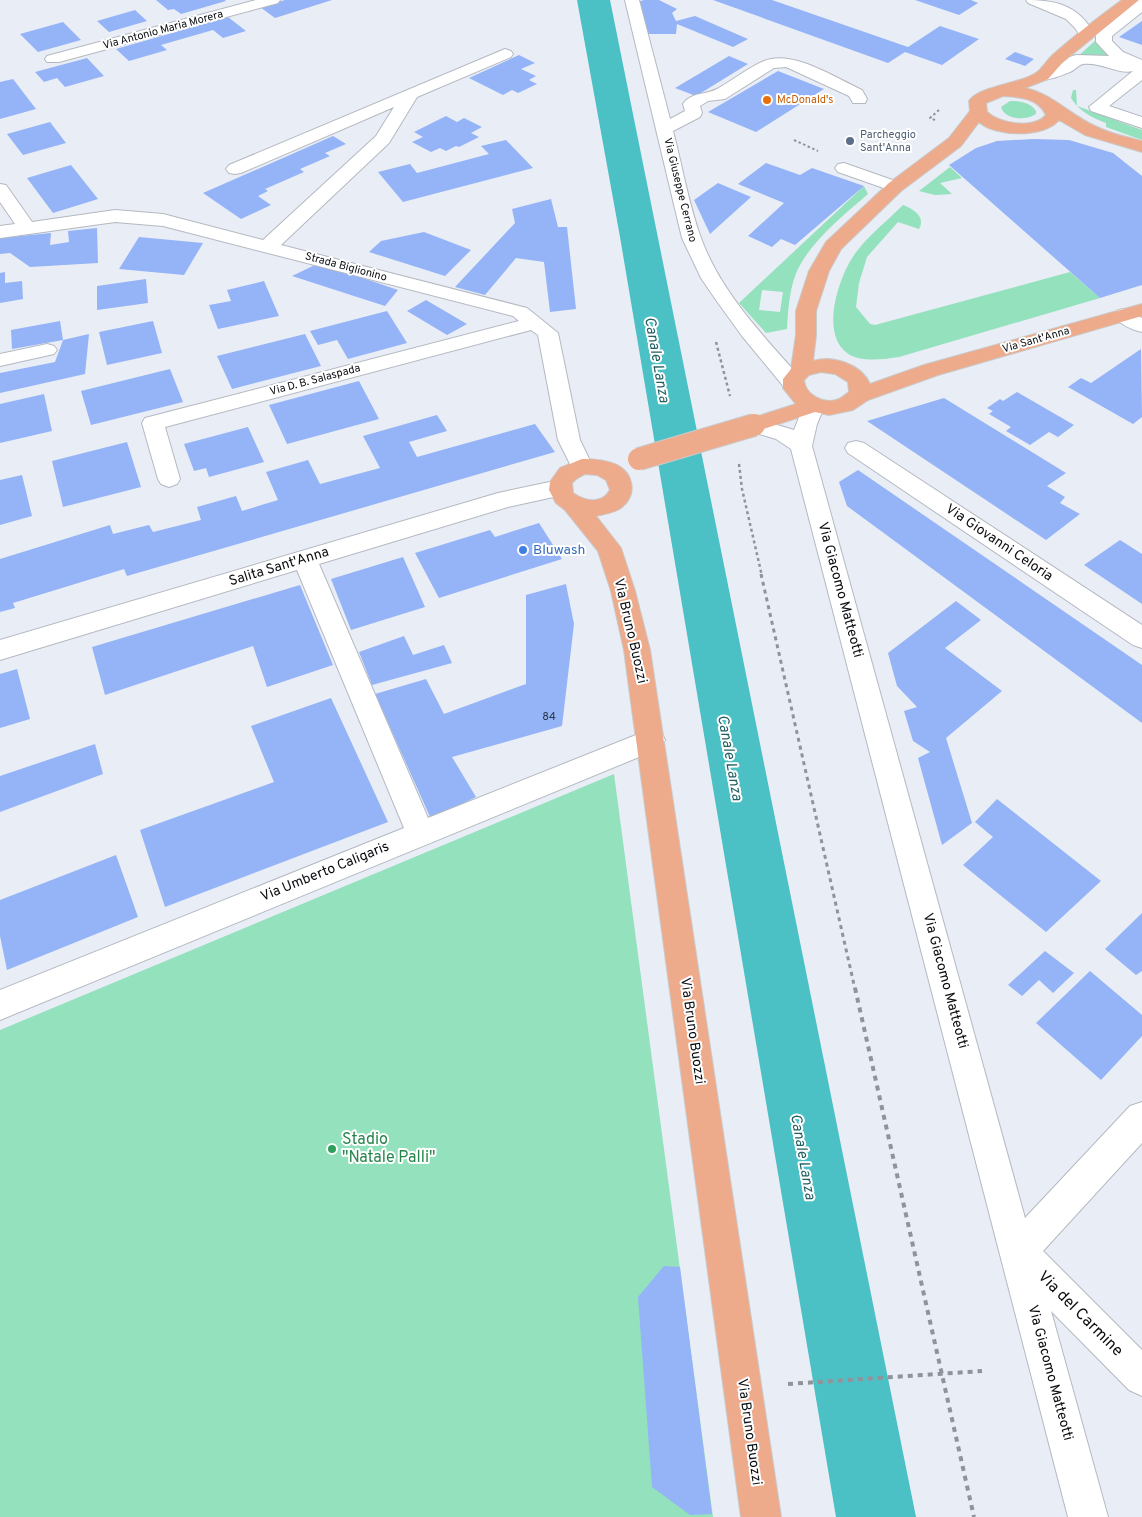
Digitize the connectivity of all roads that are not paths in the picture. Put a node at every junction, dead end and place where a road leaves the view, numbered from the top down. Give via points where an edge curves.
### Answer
1 (273, 0) edge
2 (632, 0) edge
3 (1033, 0) edge
4 (1132, 0) edge
5 (1141, 0) edge
6 (1040, 16) dead end
7 (1084, 36) junction
8 (505, 54) dead end
9 (53, 60) dead end
10 (1141, 70) edge
11 (1042, 76) junction
12 (1003, 91) junction
13 (411, 94) junction
14 (859, 99) dead end
15 (1050, 106) junction
16 (978, 112) junction
17 (1142, 123) edge
18 (1038, 127) junction
19 (664, 128) junction
20 (1016, 128) junction
21 (1091, 131) junction
22 (955, 142) junction
23 (1142, 147) edge
24 (844, 168) dead end
25 (235, 169) dead end
26 (895, 187) junction
27 (0, 188) edge
28 (27, 228) junction
29 (0, 232) edge
30 (267, 246) junction
31 (1132, 313) edge
32 (534, 323) junction
33 (1142, 326) edge
34 (806, 336) junction
35 (47, 350) dead end
36 (0, 360) edge
37 (832, 366) junction
38 (931, 370) junction
39 (852, 374) junction
40 (795, 380) junction
41 (860, 395) junction
42 (814, 405) junction
43 (763, 422) junction
44 (801, 446) junction
45 (856, 448) dead end
46 (582, 467) junction
47 (612, 472) junction
48 (169, 479) dead end
49 (567, 497) junction
50 (613, 503) junction
51 (609, 548) junction
52 (305, 560) junction
53 (1142, 638) edge
54 (0, 650) edge
55 (651, 740) junction
56 (420, 833) junction
57 (0, 1005) edge
58 (1142, 1118) edge
59 (1018, 1252) junction
60 (1142, 1377) edge
61 (761, 1517) edge
62 (1088, 1517) edge

1 - 9 street, Via Antonio Maria Morera
2 - 19 street, Via Giuseppe Cerrano
3 - 7 street via 1073,15 1082,24
4 - 7 main road
5 - 10 street via 1137,9 1104,35 1104,42 1117,55
6 - 7 street
7 - 11 main road
8 - 13 street
10 - 11 street via 1091,59 1076,60 1066,68
10 - 17 street via 1096,107
11 - 12 main road
11 - 15 main road
12 - 15 main road via 1028,94
12 - 16 main road via 978,101
13 - 25 street
13 - 30 street via 383,139
14 - 19 street via 856,92 788,62 778,62 719,96 704,97 691,104 694,113
15 - 18 main road via 1054,115 1052,120
15 - 21 main road
16 - 20 main road via 994,123
16 - 22 main road
18 - 20 main road
18 - 21 main road
19 - 40 street, Via Giuseppe Cerrano via 691,238 701,263 756,340
20 - 22 main road
21 - 23 main road
22 - 26 main road
24 - 26 street
26 - 34 main road via 833,246 819,271 806,311
27 - 28 street
28 - 29 street, Strada Biglionino
28 - 30 street, Strada Biglionino via 115,216 163,220
30 - 32 street, Strada Biglionino via 520,312
31 - 33 street
31 - 38 main road, Via Sant'Anna
32 - 46 street, Strada Biglionino via 548,333 569,440
32 - 48 street, Via D. B. Salaspada via 153,423
34 - 37 main road
34 - 40 main road
35 - 36 street
37 - 39 main road
37 - 40 main road via 810,366
38 - 39 main road, Via Sant'Anna
38 - 41 main road, Via Sant'Anna
39 - 41 main road via 861,388
40 - 42 main road via 804,401
40 - 43 main road
41 - 42 main road via 846,406
42 - 43 main road
42 - 44 street, Via Giacomo Matteotti
43 - 44 street
43 - 47 main road, bridge via 639,459
44 - 59 street, Via Giacomo Matteotti
45 - 53 street, Via Giovanni Celoria
46 - 47 main road via 593,466
46 - 49 main road via 561,481
47 - 50 main road via 622,484 619,498
49 - 50 main road via 594,509
49 - 51 main road, Via Bruno Buozzi
49 - 52 street, Salita Sant'Anna via 506,499
50 - 51 main road, Via Bruno Buozzi
51 - 55 main road, Via Bruno Buozzi via 637,650
52 - 54 street, Salita Sant'Anna
52 - 56 street
55 - 56 street, Via Umberto Caligaris
55 - 61 main road, Via Bruno Buozzi
56 - 57 street, Via Umberto Caligaris
58 - 59 street
59 - 60 street, Via del Carmine
59 - 62 street, Via Giacomo Matteotti

